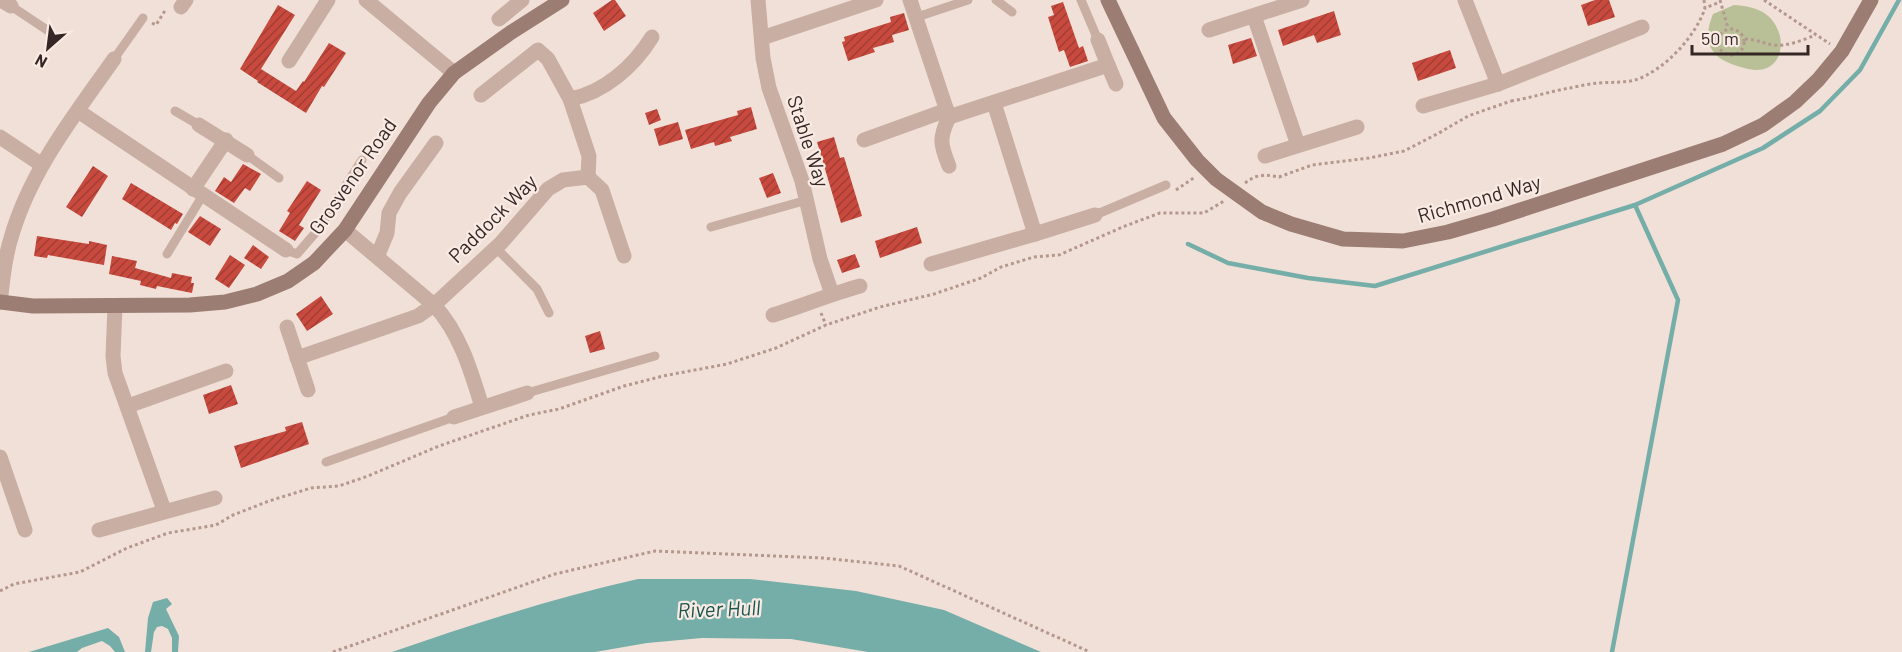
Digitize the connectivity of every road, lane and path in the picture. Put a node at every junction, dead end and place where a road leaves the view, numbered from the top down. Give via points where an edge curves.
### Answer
1 (328, 0) edge
2 (366, 0) edge
3 (522, 0) edge
4 (562, 0) edge
5 (758, 0) edge
6 (876, 0) edge
7 (910, 0) edge
8 (968, 0) edge
9 (996, 0) edge
10 (1081, 0) edge
11 (1108, 0) edge
12 (1302, 0) edge
13 (1466, 0) edge
14 (1704, 0) edge
15 (1764, 0) edge
16 (1871, 0) edge
17 (1720, 1) edge
18 (6, 3) edge
19 (179, 3) edge
20 (1705, 8) junction
21 (1012, 12) dead end
22 (1254, 16) junction
23 (917, 17) junction
24 (143, 18) joint
25 (499, 19) dead end
26 (1642, 27) dead end
27 (1728, 28) junction
28 (1209, 30) dead end
29 (50, 32) dead end
30 (1815, 34) junction
31 (652, 37) dead end
32 (762, 38) junction
33 (1745, 39) junction
34 (1098, 40) joint
35 (1842, 51) junction
36 (114, 60) joint
37 (289, 61) dead end
38 (1108, 65) junction
39 (454, 73) junction
40 (1501, 83) junction
41 (1116, 84) dead end
42 (481, 95) dead end
43 (570, 99) junction
44 (1511, 101) junction
45 (994, 103) junction
46 (1423, 106) dead end
47 (78, 111) junction
48 (175, 111) dead end
49 (948, 113) junction
50 (200, 125) joint
51 (1357, 127) dead end
52 (0, 137) edge
53 (226, 140) junction
54 (864, 140) dead end
55 (436, 143) dead end
56 (1298, 146) junction
57 (247, 155) joint
58 (1265, 156) dead end
59 (362, 160) dead end
60 (42, 165) junction
61 (949, 166) dead end
62 (1206, 168) junction
63 (588, 177) junction
64 (279, 178) dead end
65 (1166, 185) joint
66 (198, 192) junction
67 (1234, 193) junction
68 (807, 200) junction
69 (1095, 215) joint
70 (711, 227) dead end
71 (345, 230) junction
72 (1035, 234) junction
73 (496, 248) junction
74 (286, 250) joint
75 (167, 254) dead end
76 (624, 256) dead end
77 (377, 257) junction
78 (931, 264) dead end
79 (2, 266) edge
80 (861, 286) dead end
81 (832, 294) junction
82 (0, 302) edge
83 (434, 305) junction
84 (115, 306) junction
85 (549, 313) dead end
86 (773, 315) dead end
87 (287, 327) dead end
88 (656, 356) dead end
89 (297, 358) junction
90 (226, 371) dead end
91 (308, 390) dead end
92 (527, 393) joint
93 (128, 406) junction
94 (482, 407) junction
95 (454, 417) joint
96 (0, 457) edge
97 (326, 462) dead end
98 (215, 498) dead end
99 (164, 510) junction
100 (25, 530) dead end
101 (99, 530) dead end
102 (0, 591) edge
103 (333, 652) edge
104 (1090, 652) edge

1 - 37 street
2 - 39 street
3 - 25 street
4 - 39 street, Grosvenor Road
5 - 32 street, Stable Way
6 - 32 street
7 - 23 street
8 - 23 lane
9 - 21 lane
10 - 34 lane
11 - 62 street, Richmond Way via 1164,118
12 - 22 street
13 - 40 street
14 - 20 path
15 - 30 path
16 - 35 street, Richmond Way
17 - 20 path
17 - 27 path
18 - 29 lane
19 - 24 path via 156,25
20 - 44 path via 1681,47 1656,69 1637,79
22 - 28 street
22 - 56 street
23 - 49 street
24 - 36 lane
26 - 40 street
27 - 33 path via 1739,30
27 - 33 path via 1718,39 1724,53 1739,53
30 - 33 path via 1775,45
30 - 35 path
31 - 43 street via 643,52 617,76 583,97
32 - 68 street, Stable Way via 770,88
34 - 38 street
35 - 67 street, Richmond Way via 1795,102 1763,125 1723,144 1448,232 1403,241 1343,238 1290,224 1262,212
36 - 47 street
38 - 41 street
38 - 45 street
39 - 71 street, Grosvenor Road via 429,103
40 - 44 path
40 - 46 street
42 - 43 street via 538,51 548,59
43 - 63 street via 589,156
44 - 67 path via 1468,117 1404,151 1312,165 1279,177 1254,177
45 - 49 street
45 - 72 street
47 - 60 street
47 - 66 street
48 - 50 lane
49 - 54 street
49 - 61 street via 941,134
50 - 53 street
51 - 56 street
52 - 60 street
53 - 57 street
53 - 66 street
55 - 77 street via 389,213 387,232
56 - 58 street
57 - 64 lane
59 - 74 lane via 317,231 297,254
60 - 79 street via 23,202
62 - 65 path via 1178,190
62 - 67 street, Richmond Way
63 - 73 street, Paddock Way via 563,180 548,189
63 - 76 street via 602,190
65 - 69 lane
66 - 74 street
66 - 75 lane
67 - 102 path via 1204,213 1160,213 1059,255 1035,256 1001,267 934,294 826,326 777,348 727,364 624,386 559,409 529,415 339,486 311,488 269,501 216,525 168,533 127,548 80,572 14,584
68 - 70 lane
68 - 81 street, Stable Way
69 - 72 street
71 - 77 street
71 - 84 street, Grosvenor Road via 314,263 288,281 257,294 202,304
72 - 78 street
73 - 83 street, Paddock Way
73 - 85 lane via 537,289
77 - 83 street
79 - 82 street
80 - 81 street
81 - 86 street
82 - 84 street, Grosvenor Road
83 - 89 street, Paddock Way via 404,322
83 - 94 street via 444,315 469,363
84 - 93 street via 113,356
87 - 89 street
88 - 92 lane
89 - 91 street
90 - 93 street
92 - 94 street
93 - 99 street
94 - 95 street
95 - 97 lane
96 - 100 street
98 - 99 street
99 - 101 street
103 - 104 path via 555,574 654,551 823,558 899,566

